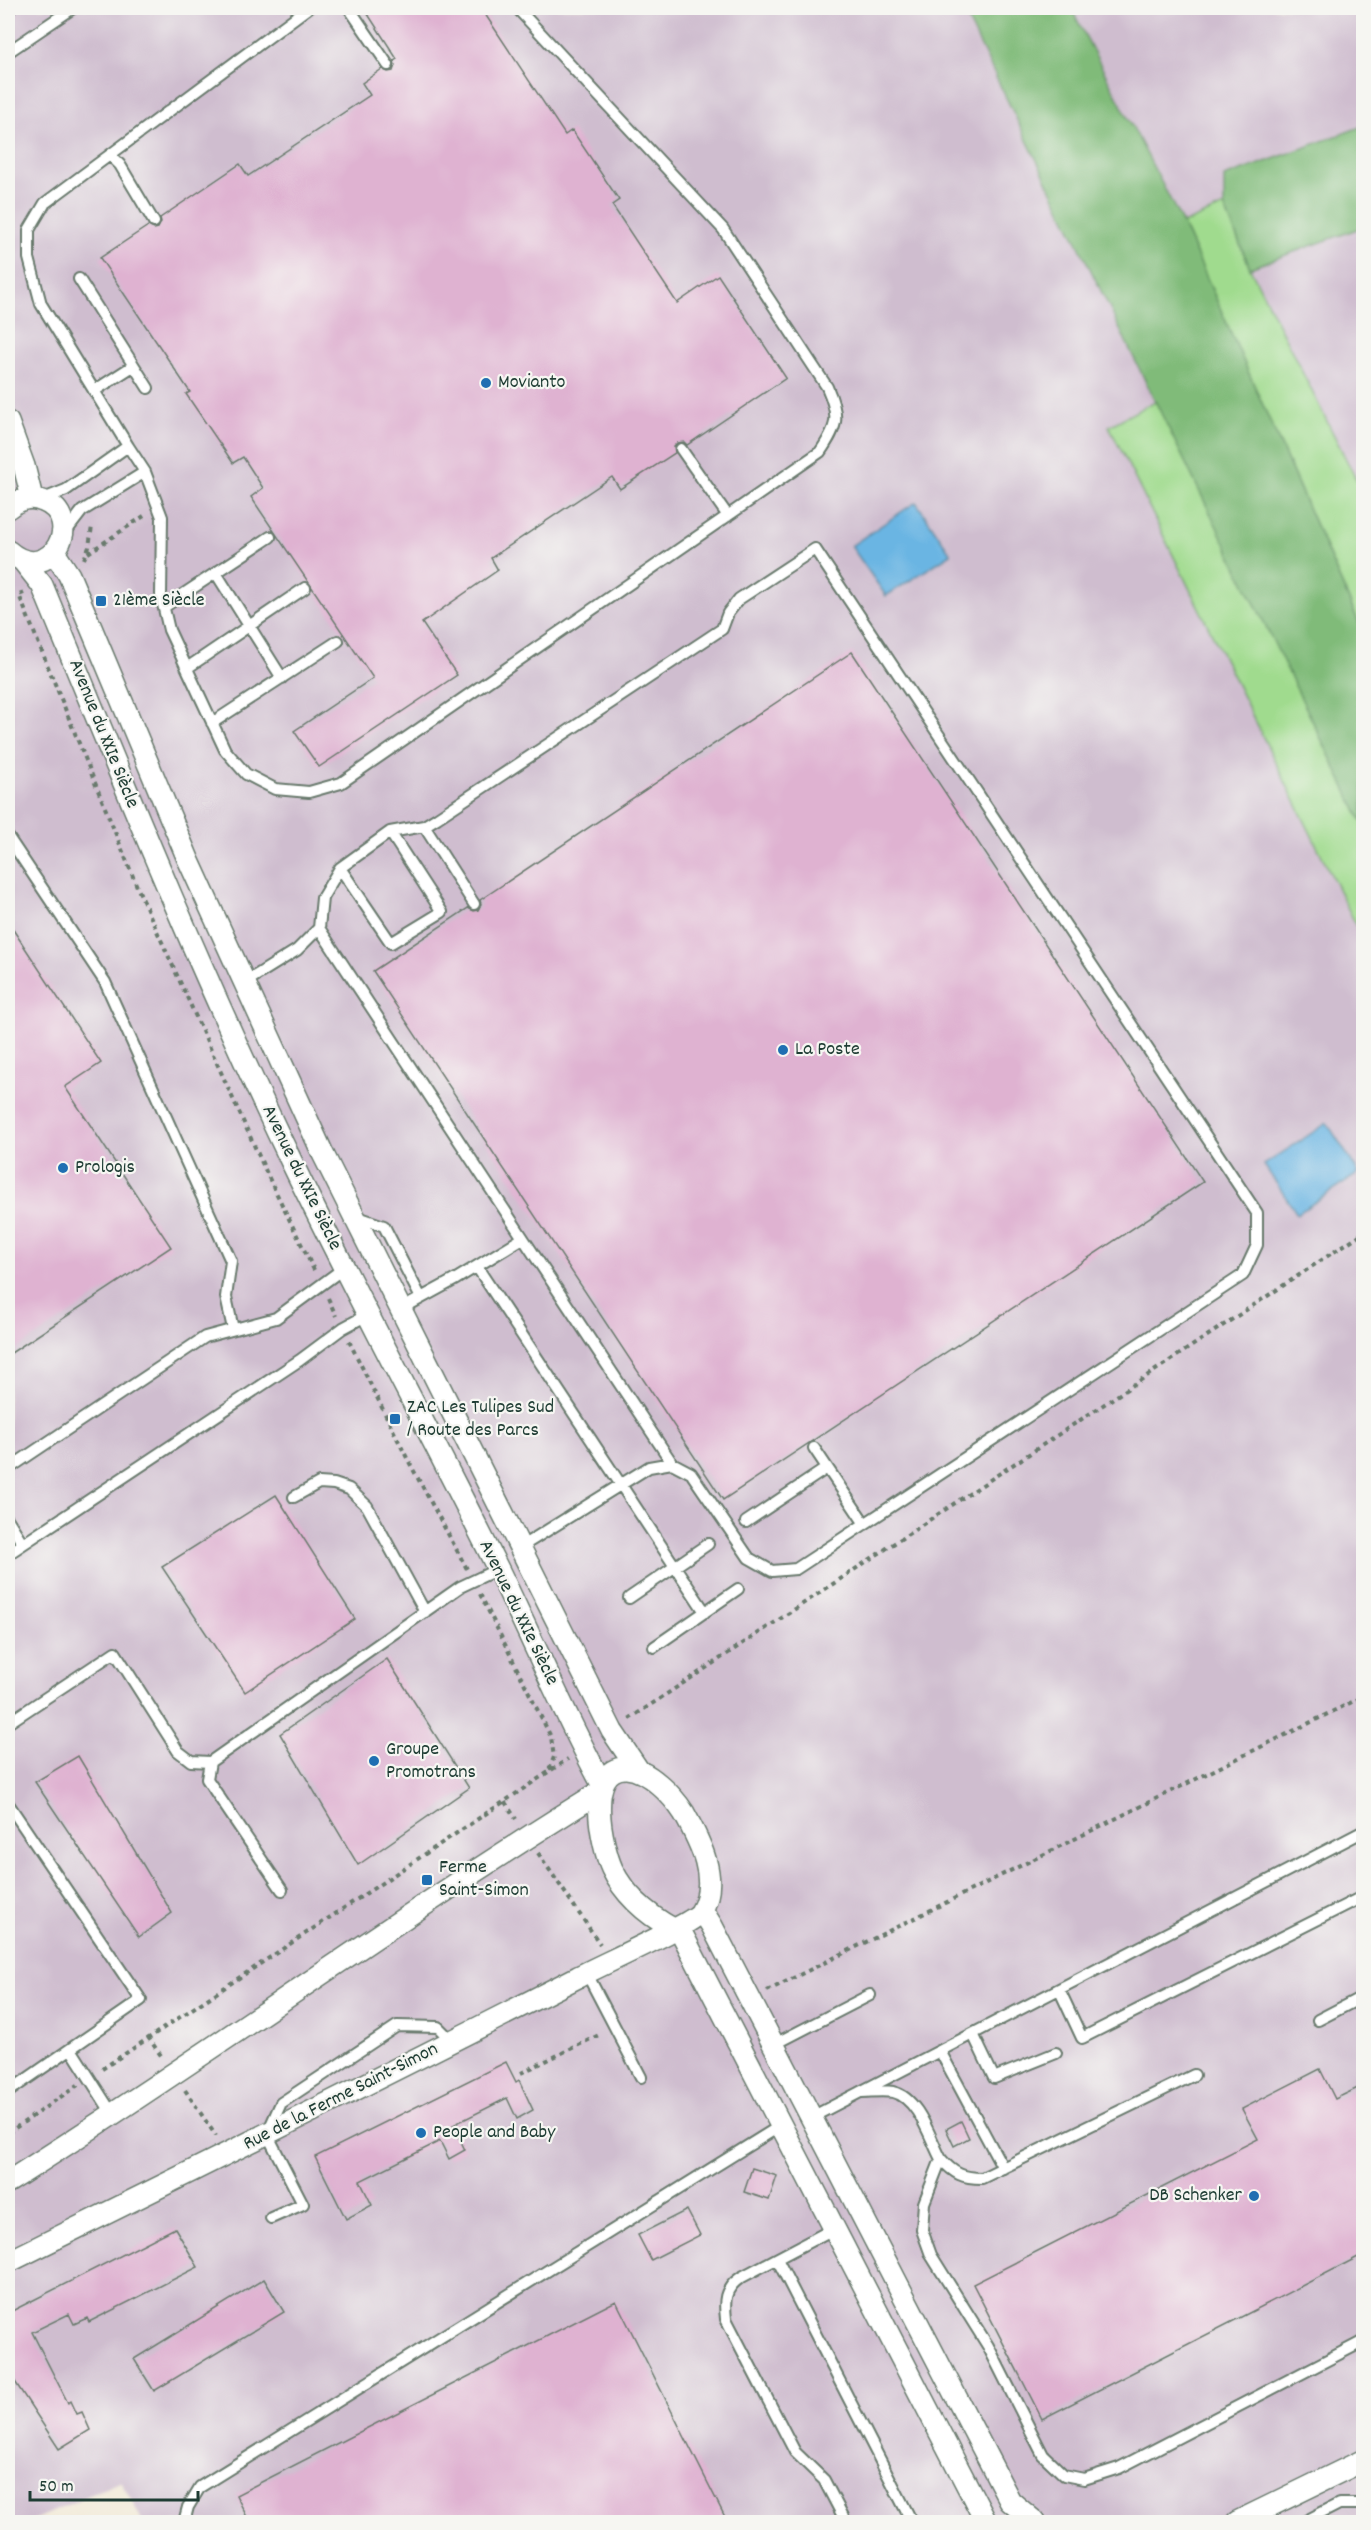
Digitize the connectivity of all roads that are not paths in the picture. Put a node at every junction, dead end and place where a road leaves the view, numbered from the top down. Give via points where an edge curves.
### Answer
1 (73, 8) edge
2 (308, 8) edge
3 (349, 8) edge
4 (517, 8) edge
5 (8, 52) edge
6 (388, 65) dead end
7 (110, 155) junction
8 (154, 222) dead end
9 (79, 279) dead end
10 (133, 366) junction
11 (148, 388) dead end
12 (94, 391) junction
13 (8, 422) edge
14 (128, 447) junction
15 (681, 448) dead end
16 (145, 472) junction
17 (36, 499) junction
18 (8, 508) edge
19 (728, 516) junction
20 (270, 537) dead end
21 (58, 543) junction
22 (13, 557) edge
23 (216, 573) junction
24 (305, 588) dead end
25 (164, 607) junction
26 (250, 625) junction
27 (338, 641) dead end
28 (187, 668) junction
29 (282, 678) junction
30 (212, 723) junction
31 (424, 826) junction
32 (390, 832) junction
33 (8, 837) edge
34 (340, 868) junction
35 (474, 904) dead end
36 (319, 928) junction
37 (244, 983) junction
38 (353, 1215) junction
39 (523, 1238) junction
40 (477, 1267) junction
41 (344, 1268) junction
42 (421, 1298) junction
43 (400, 1309) junction
44 (367, 1315) junction
45 (233, 1329) junction
46 (814, 1448) dead end
47 (672, 1463) junction
48 (8, 1468) edge
49 (827, 1468) junction
50 (622, 1485) junction
51 (294, 1497) dead end
52 (8, 1520) edge
53 (747, 1522) dead end
54 (865, 1524) junction
55 (23, 1544) junction
56 (708, 1544) dead end
57 (519, 1548) junction
58 (8, 1554) edge
59 (674, 1567) junction
60 (498, 1569) junction
61 (738, 1589) dead end
62 (629, 1598) dead end
63 (425, 1612) junction
64 (705, 1612) junction
65 (654, 1647) dead end
66 (8, 1724) edge
67 (210, 1762) junction
68 (639, 1770) junction
69 (601, 1788) junction
70 (8, 1806) edge
71 (1364, 1831) edge
72 (282, 1890) dead end
73 (1364, 1896) edge
74 (702, 1910) junction
75 (676, 1929) junction
76 (586, 1972) junction
77 (1059, 1989) junction
78 (870, 1995) dead end
79 (1364, 1996) edge
80 (1318, 2020) dead end
81 (973, 2034) junction
82 (452, 2041) junction
83 (775, 2044) junction
84 (71, 2049) junction
85 (940, 2051) junction
86 (1056, 2053) dead end
87 (1194, 2075) dead end
88 (641, 2077) dead end
89 (8, 2092) edge
90 (860, 2092) junction
91 (113, 2115) junction
92 (812, 2117) junction
93 (780, 2126) junction
94 (267, 2134) junction
95 (941, 2159) junction
96 (1003, 2168) junction
97 (8, 2182) edge
98 (271, 2218) dead end
99 (835, 2228) junction
100 (777, 2259) junction
101 (8, 2262) edge
102 (1364, 2341) edge
103 (1364, 2460) edge
104 (1364, 2504) edge
105 (184, 2523) edge
106 (846, 2523) edge
107 (912, 2523) edge
108 (986, 2523) edge
109 (1035, 2523) edge
110 (1237, 2523) edge
111 (1304, 2523) edge

1 - 5 lane
2 - 7 lane
3 - 6 lane
4 - 19 lane via 723,229 827,387 837,410 834,432 820,452
7 - 8 lane
7 - 12 lane via 45,203 29,230 29,258 41,304
9 - 10 lane
10 - 11 lane
10 - 12 lane
12 - 14 lane
13 - 17 street
14 - 16 lane
14 - 17 lane via 66,490
15 - 19 lane
16 - 21 lane via 82,511
16 - 25 lane via 162,517
17 - 18 street via 23,499
17 - 21 street, Avenue du XXIe Siècle via 56,510 63,526
19 - 30 lane via 341,783 309,792 275,789 246,774 225,750
20 - 23 lane
21 - 22 street via 40,561
21 - 37 street, Avenue du XXIe Siècle via 188,859
22 - 41 street, Avenue du XXIe Siècle via 42,585 161,875
23 - 25 lane
23 - 26 lane
24 - 26 lane
25 - 28 lane via 169,630
26 - 28 lane
26 - 29 lane
27 - 29 lane
28 - 30 lane
29 - 30 lane
31 - 32 lane
31 - 35 lane
31 - 54 lane via 723,629 728,613 739,599 815,549 1257,1213 1257,1245 1243,1275
32 - 34 lane
32 - 34 lane via 442,912 391,944
33 - 45 lane via 105,982 231,1261 226,1297
34 - 36 lane via 322,898
36 - 37 lane via 297,950
36 - 39 lane
37 - 38 street, Avenue du XXIe Siècle
38 - 42 lane via 384,1226
38 - 43 street, Avenue du XXIe Siècle
39 - 40 lane
39 - 47 lane
40 - 42 lane
40 - 50 lane
41 - 44 street, Avenue du XXIe Siècle
41 - 45 lane via 276,1318
42 - 43 lane
43 - 57 street, Avenue du XXIe Siècle
44 - 55 lane
44 - 60 street, Avenue du XXIe Siècle
45 - 48 lane via 205,1337
46 - 49 lane
47 - 50 lane via 649,1467
47 - 54 lane via 691,1473 749,1557 772,1571 796,1569
49 - 53 lane
49 - 54 lane
50 - 57 lane
50 - 59 lane
51 - 63 lane via 320,1483 334,1484 355,1495 367,1506
52 - 55 lane
55 - 58 lane
56 - 59 lane
57 - 68 street, Avenue du XXIe Siècle via 612,1731
59 - 62 lane
59 - 64 lane
60 - 63 lane via 460,1587
60 - 69 street, Avenue du XXIe Siècle
61 - 64 lane
63 - 67 lane
64 - 65 lane
66 - 67 lane via 115,1652 178,1752 191,1761
67 - 72 lane via 207,1779
68 - 69 street via 623,1768 608,1774
68 - 74 street, Avenue du XXIe Siècle via 681,1809 699,1840 709,1871 708,1896
69 - 75 street via 601,1830 612,1869 650,1916
69 - 91 street
70 - 84 lane via 141,2000
71 - 77 lane
73 - 77 lane via 1082,2038
74 - 75 street, Rue de la Ferme Saint-Simon
74 - 83 street
75 - 76 street, Rue de la Ferme Saint-Simon
75 - 93 street
76 - 82 street, Rue de la Ferme Saint-Simon
76 - 88 lane
77 - 81 lane
78 - 83 lane
79 - 80 lane
81 - 85 lane
81 - 86 lane via 994,2078
82 - 94 street, Rue de la Ferme Saint-Simon
82 - 94 lane via 438,2027 397,2026 281,2103
83 - 92 street
84 - 89 lane
84 - 91 lane
85 - 90 lane
85 - 96 lane
87 - 96 lane
90 - 92 lane
90 - 95 lane via 893,2092 905,2098 914,2107
91 - 97 street
92 - 109 street via 1010,2501
93 - 99 street
93 - 105 lane via 200,2487
94 - 98 lane via 303,2204
94 - 101 street, Rue de la Ferme Saint-Simon
95 - 96 lane via 952,2172 970,2178 982,2178
95 - 102 lane via 924,2203 922,2229 931,2255 988,2346 1043,2455 1064,2475 1084,2479 1119,2468
99 - 100 lane
99 - 108 street
100 - 106 lane via 729,2286 724,2302 726,2319 795,2452 824,2480
100 - 107 lane
103 - 110 street
104 - 111 lane via 1339,2504

